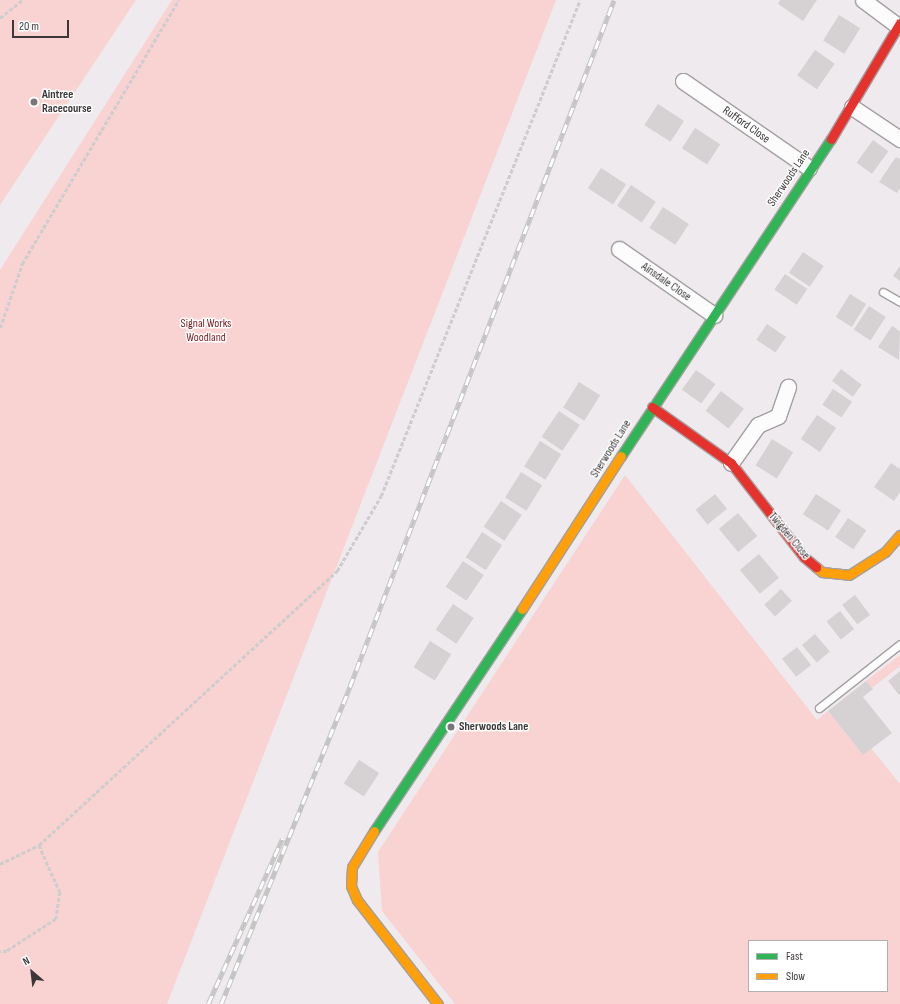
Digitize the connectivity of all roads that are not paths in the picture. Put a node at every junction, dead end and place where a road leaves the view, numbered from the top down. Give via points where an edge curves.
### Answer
1 (863, 0) edge
2 (899, 25) edge
3 (683, 81) dead end
4 (852, 107) junction
5 (900, 140) edge
6 (809, 168) junction
7 (619, 249) dead end
8 (883, 292) dead end
9 (900, 302) edge
10 (714, 315) junction
11 (788, 387) dead end
12 (652, 407) junction
13 (730, 463) junction
14 (900, 535) edge
15 (900, 644) edge
16 (819, 708) dead end
17 (438, 1004) edge

1 - 2 street
2 - 4 street, Sherwoods Lane
3 - 6 street, Rufford Close
4 - 5 street
4 - 6 street, Sherwoods Lane
6 - 10 street, Sherwoods Lane
7 - 10 street, Ainsdale Close
8 - 9 lane
10 - 12 street, Sherwoods Lane
11 - 13 street via 778,416 758,425
12 - 13 street, Twigden Close
12 - 17 street, Sherwoods Lane via 352,868 351,886 358,900
13 - 14 street, Twigden Close via 804,557 822,572 849,575 885,552
15 - 16 lane

